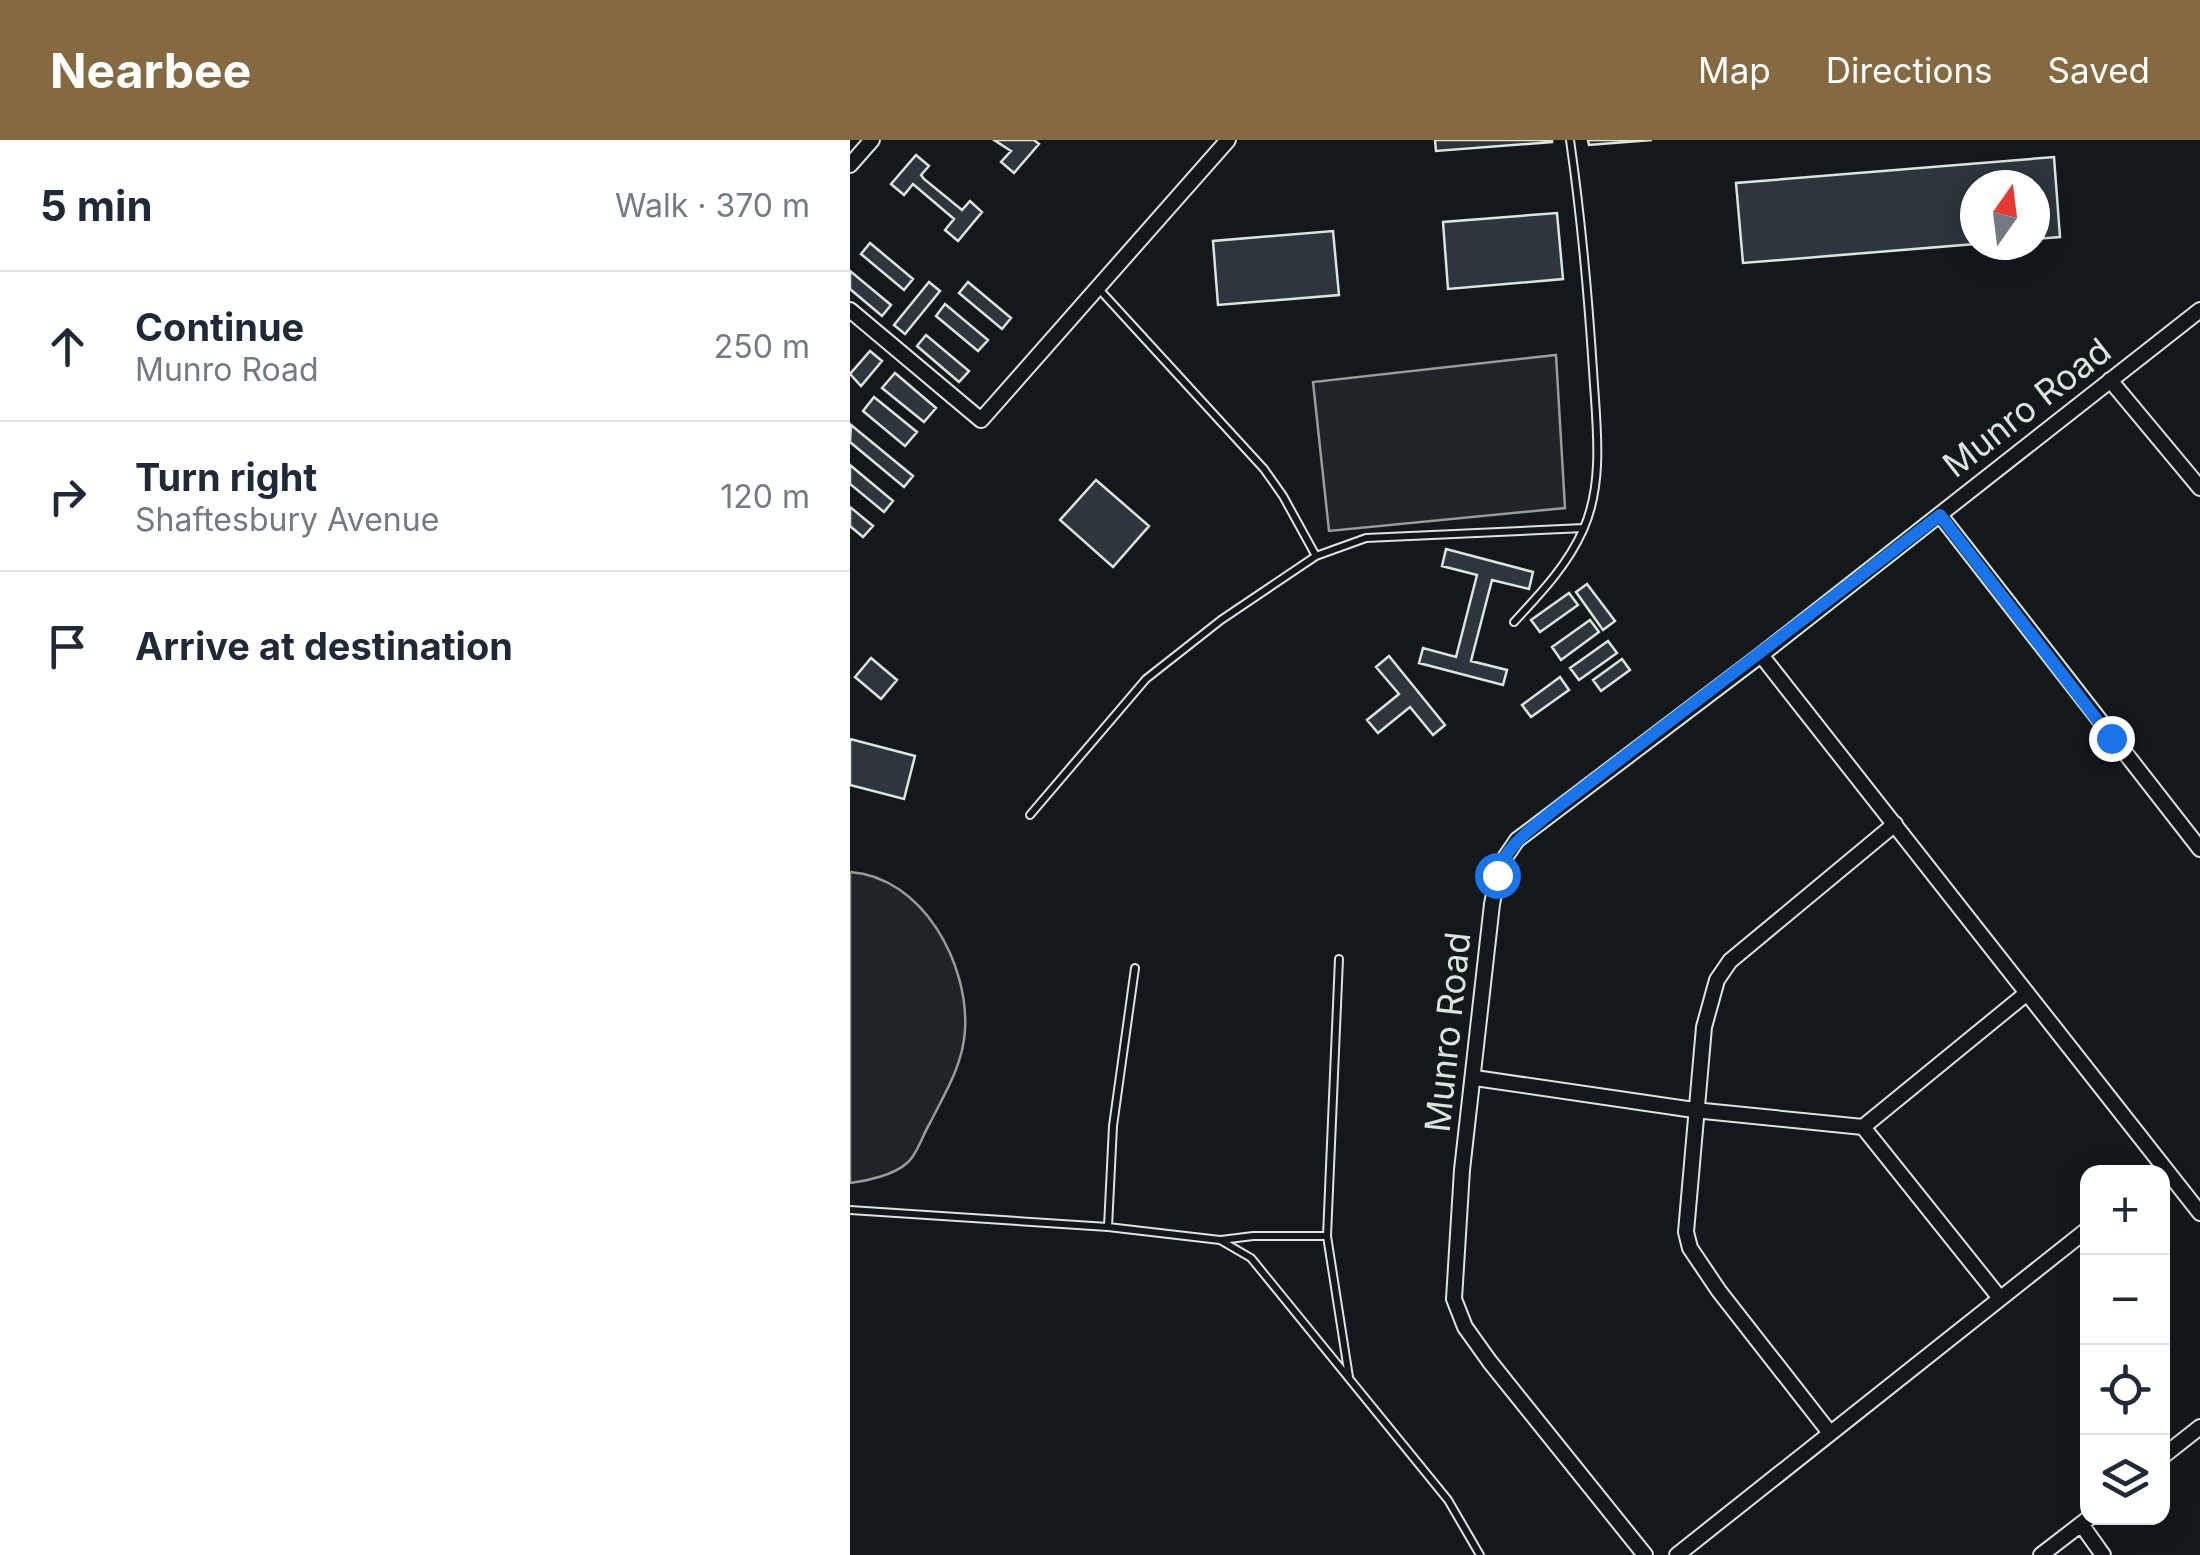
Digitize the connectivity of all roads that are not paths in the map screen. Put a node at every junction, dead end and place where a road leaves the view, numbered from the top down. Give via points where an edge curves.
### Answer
1 (872, 140) edge
2 (1228, 140) edge
3 (1570, 140) edge
4 (850, 165) edge
5 (1098, 288) junction
6 (850, 310) edge
7 (2200, 310) edge
8 (2110, 380) junction
9 (2200, 488) edge
10 (1940, 515) junction
11 (1584, 528) junction
12 (1316, 556) junction
13 (1514, 622) dead end
14 (1761, 655) junction
15 (1030, 815) dead end
16 (1894, 824) junction
17 (2200, 849) edge
18 (1339, 959) dead end
19 (1135, 968) dead end
20 (2027, 993) junction
21 (1474, 1078) junction
22 (1694, 1110) junction
23 (1863, 1127) junction
24 (2160, 1165) edge
25 (2170, 1178) edge
26 (850, 1210) edge
27 (2200, 1213) edge
28 (1108, 1227) junction
29 (2080, 1235) edge
30 (1327, 1236) junction
31 (1220, 1240) junction
32 (1998, 1297) junction
33 (1350, 1378) junction
34 (2200, 1427) edge
35 (1830, 1434) junction
36 (2170, 1451) edge
37 (2080, 1525) edge
38 (2087, 1525) edge
39 (1480, 1555) edge
40 (1645, 1555) edge
41 (1676, 1555) edge
42 (2041, 1555) edge
43 (2103, 1555) edge

1 - 4 street
2 - 5 street
3 - 11 lane via 1597,431
5 - 6 street via 982,420
5 - 12 lane via 1264,468
7 - 8 street, Munro Road
8 - 9 street
8 - 10 street, Munro Road
10 - 14 street, Munro Road
10 - 17 street
11 - 12 lane via 1366,538
11 - 13 lane via 1551,582
12 - 15 lane via 1146,679
14 - 16 street
14 - 21 street, Munro Road via 1505,854 1492,904
16 - 20 street
16 - 22 street via 1730,961 1716,980
18 - 30 lane
19 - 28 lane via 1113,1126
20 - 23 street
20 - 24 street
21 - 22 street
21 - 40 street, Munro Road via 1453,1283 1458,1314
22 - 23 street
22 - 35 street via 1690,1248
23 - 32 street
25 - 27 street
26 - 28 lane
28 - 31 lane
29 - 32 street
30 - 31 lane
30 - 33 lane
31 - 33 lane via 1251,1258
32 - 35 street
33 - 39 lane via 1448,1500
34 - 36 street
35 - 41 street
37 - 42 street
38 - 43 street

